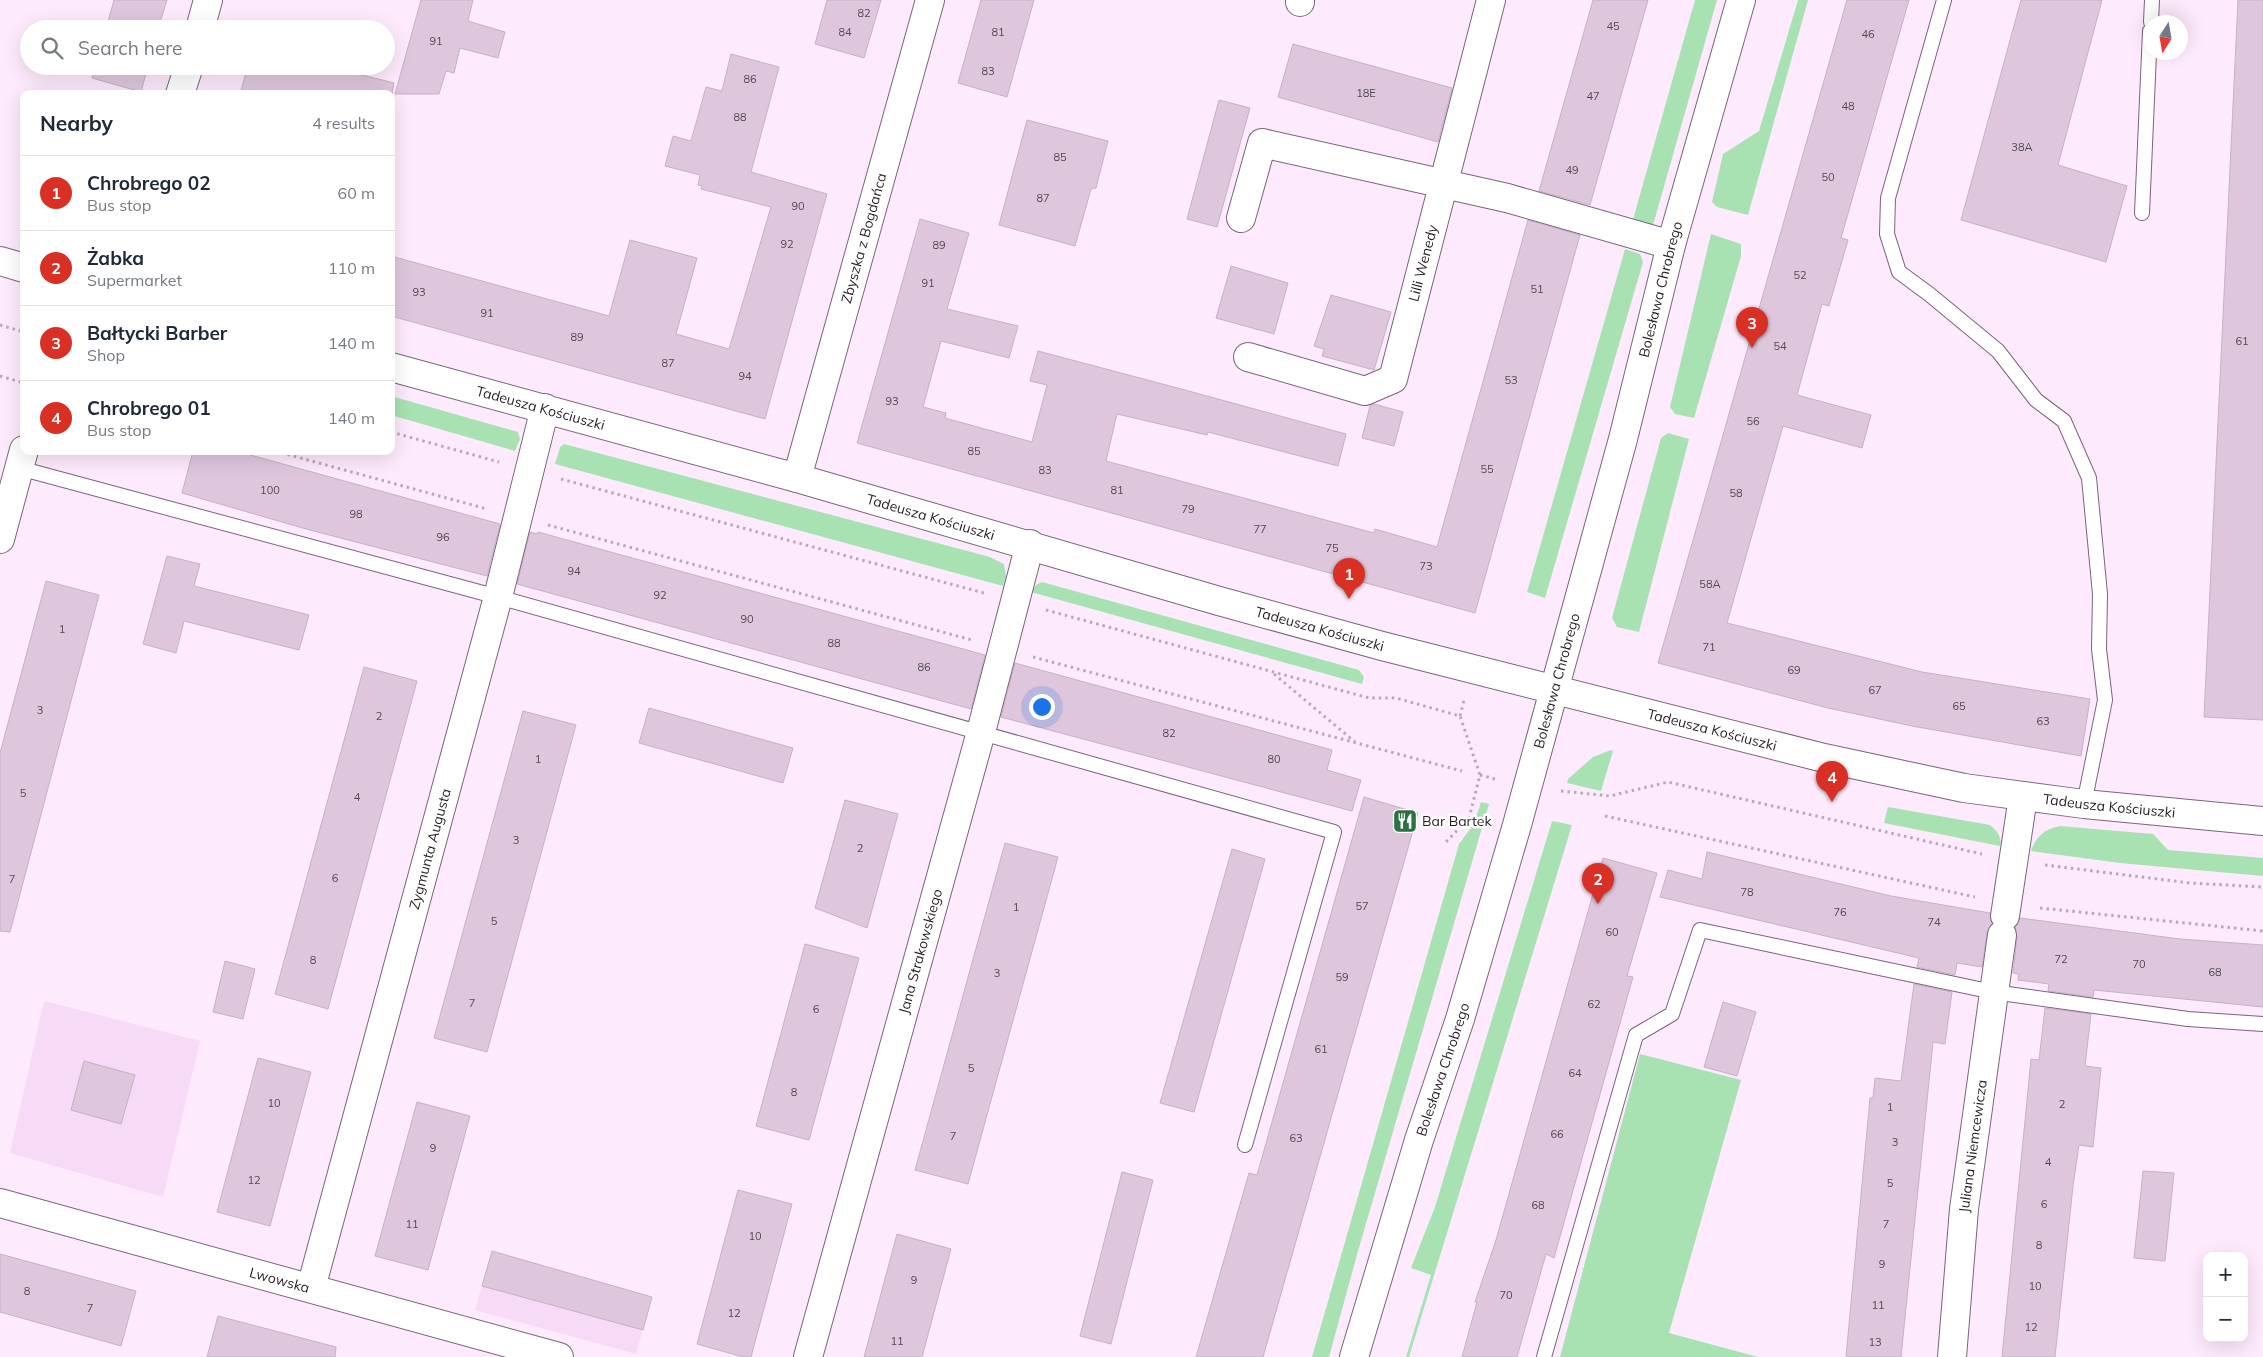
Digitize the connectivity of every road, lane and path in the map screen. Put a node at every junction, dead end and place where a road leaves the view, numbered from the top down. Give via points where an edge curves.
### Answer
1 (208, 0) edge
2 (930, 0) edge
3 (1492, 0) edge
4 (1741, 0) edge
5 (1944, 0) edge
6 (2152, 0) edge
7 (2151, 15) edge
8 (202, 20) edge
9 (2149, 60) edge
10 (186, 75) edge
11 (181, 90) edge
12 (1443, 182) junction
13 (2142, 213) dead end
14 (1241, 218) dead end
15 (1670, 245) junction
16 (0, 261) edge
17 (20, 267) edge
18 (0, 326) edge
19 (20, 331) edge
20 (1248, 357) dead end
21 (395, 368) edge
22 (0, 376) edge
23 (20, 382) edge
24 (545, 408) junction
25 (395, 433) edge
26 (290, 455) edge
27 (21, 459) edge
28 (530, 470) junction
29 (797, 478) junction
30 (518, 517) junction
31 (0, 539) edge
32 (1030, 544) junction
33 (498, 597) junction
34 (1014, 601) junction
35 (1002, 649) junction
36 (1272, 672) junction
37 (1553, 688) junction
38 (981, 732) junction
39 (1357, 744) junction
40 (1462, 771) dead end
41 (1480, 775) junction
42 (1498, 780) dead end
43 (1557, 791) dead end
44 (2024, 797) junction
45 (2084, 804) junction
46 (1605, 816) dead end
47 (2263, 821) edge
48 (1446, 842) dead end
49 (2013, 862) junction
50 (2263, 888) edge
51 (2005, 918) junction
52 (2263, 931) edge
53 (1993, 992) junction
54 (2263, 1024) edge
55 (1245, 1145) dead end
56 (0, 1203) edge
57 (311, 1288) junction
58 (559, 1357) edge
59 (808, 1357) edge
60 (1354, 1357) edge
61 (1544, 1357) edge
62 (1952, 1357) edge

1 - 8 street
2 - 29 street, Zbyszka z Bogdańca
3 - 12 street, Lilli Wenedy
4 - 15 street, Bolesława Chrobrego
5 - 45 lane via 1888,198 1887,234 1899,272 1998,351 2036,400 2064,421 2089,478 2100,594 2099,649 2106,700
6 - 7 lane
9 - 13 lane
10 - 11 street
12 - 14 street via 1262,143
12 - 15 street
12 - 20 street, Lilli Wenedy via 1393,379 1365,391
15 - 37 street, Bolesława Chrobrego via 1628,422
16 - 17 street
18 - 19 path
21 - 24 street, Tadeusza Kościuszki
22 - 23 path
24 - 28 street, Zygmunta Augusta
24 - 29 street, Tadeusza Kościuszki
25 - 28 path
26 - 30 path
27 - 31 street
27 - 33 lane
28 - 30 street, Zygmunta Augusta
28 - 34 path
29 - 32 street, Tadeusza Kościuszki
30 - 33 street, Zygmunta Augusta
30 - 35 path
32 - 34 street, Jana Strakowskiego
32 - 37 street, Tadeusza Kościuszki via 1219,601 1408,653
33 - 38 lane
33 - 57 street, Zygmunta Augusta
34 - 35 street, Jana Strakowskiego
34 - 36 path
35 - 38 street, Jana Strakowskiego
35 - 39 path
36 - 39 path
36 - 41 path via 1369,698 1396,698 1460,716
37 - 44 street, Tadeusza Kościuszki via 1897,775
37 - 60 street, Bolesława Chrobrego via 1460,1019 1419,1140
38 - 55 lane via 1334,832
38 - 59 street, Jana Strakowskiego
39 - 40 path
41 - 42 path
41 - 48 path via 1469,818
43 - 49 path via 1610,796 1668,782
44 - 45 street, Tadeusza Kościuszki
44 - 49 street, Juliana Niemcewicza
45 - 47 street, Tadeusza Kościuszki
46 - 51 path
49 - 50 path via 2190,883
49 - 51 street, Juliana Niemcewicza
51 - 52 path
51 - 53 street, Juliana Niemcewicza
53 - 54 lane via 2188,1019
53 - 61 lane via 1700,930 1672,1014 1636,1035
53 - 62 street, Juliana Niemcewicza via 1964,1209
56 - 57 street, Lwowska
57 - 58 street, Lwowska

